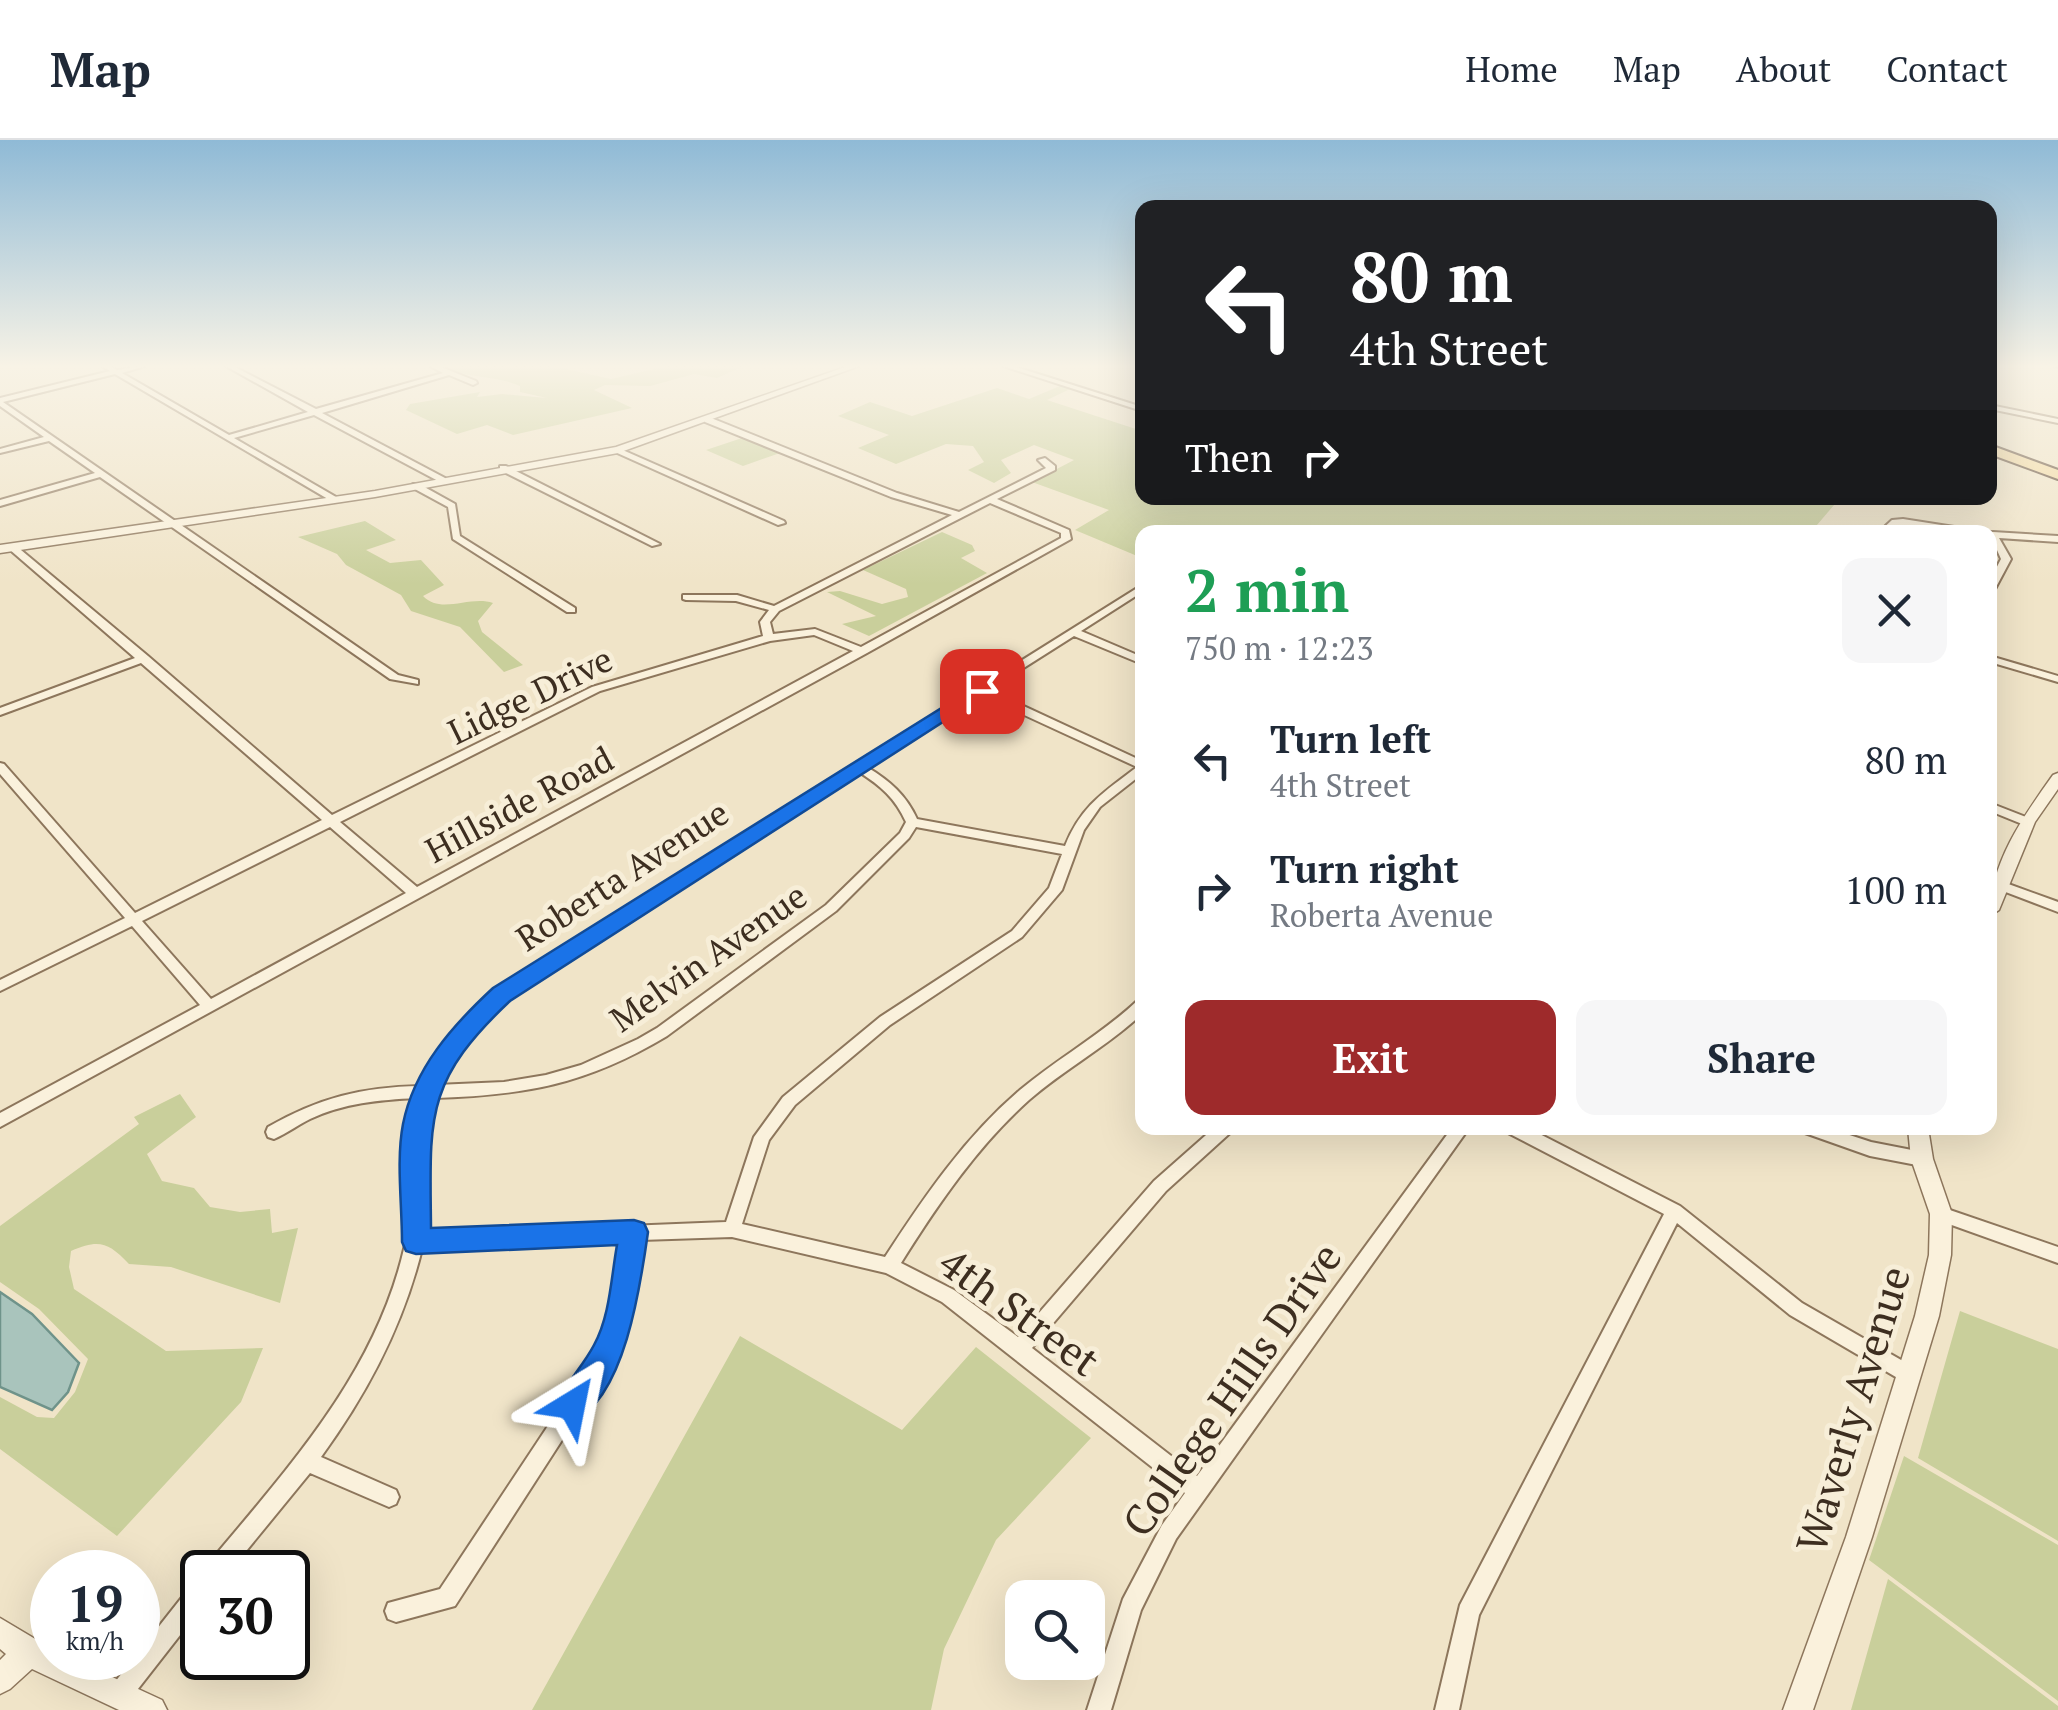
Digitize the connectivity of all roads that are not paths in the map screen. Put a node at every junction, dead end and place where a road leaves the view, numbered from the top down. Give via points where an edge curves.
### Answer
1 (49, 438) edge
2 (50, 438) edge
3 (231, 438) edge
4 (365, 438) edge
5 (653, 438) edge
6 (754, 438) edge
7 (618, 450) junction
8 (0, 451) edge
9 (1997, 452) edge
10 (1042, 460) dead end
11 (503, 468) junction
12 (100, 474) junction
13 (2058, 475) edge
14 (442, 480) junction
15 (416, 486) junction
16 (989, 499) junction
17 (333, 500) junction
18 (0, 503) edge
19 (961, 516) junction
20 (781, 522) dead end
21 (174, 523) junction
22 (1892, 525) edge
23 (1922, 525) edge
24 (1997, 535) edge
25 (2058, 539) edge
26 (656, 544) dead end
27 (1997, 544) edge
28 (6, 548) edge
29 (1997, 576) edge
30 (1135, 593) edge
31 (686, 596) dead end
32 (775, 609) junction
33 (572, 610) dead end
34 (1074, 632) junction
35 (770, 638) junction
36 (863, 651) junction
37 (144, 658) junction
38 (1135, 658) edge
39 (1997, 661) edge
40 (2058, 679) edge
41 (414, 682) dead end
42 (982, 691) junction
43 (0, 712) edge
44 (1135, 764) edge
45 (858, 767) junction
46 (0, 768) edge
47 (1135, 773) edge
48 (2058, 778) edge
49 (1997, 810) edge
50 (334, 822) junction
51 (912, 822) junction
52 (2028, 822) junction
53 (1070, 851) junction
54 (2000, 886) junction
55 (1997, 893) edge
56 (416, 894) junction
57 (2058, 907) edge
58 (134, 920) junction
59 (0, 986) edge
60 (210, 1007) junction
61 (1135, 1010) edge
62 (425, 1091) junction
63 (0, 1121) edge
64 (274, 1132) dead end
65 (1216, 1135) edge
66 (1455, 1135) edge
67 (1527, 1135) edge
68 (1831, 1135) edge
69 (1919, 1135) edge
70 (1922, 1159) junction
71 (1674, 1212) junction
72 (1941, 1214) junction
73 (732, 1229) junction
74 (634, 1232) junction
75 (416, 1242) junction
76 (2058, 1255) edge
77 (888, 1266) junction
78 (1018, 1351) junction
79 (1908, 1374) junction
80 (306, 1461) junction
81 (1198, 1491) junction
82 (390, 1497) dead end
83 (234, 1550) edge
84 (396, 1611) dead end
85 (180, 1618) edge
86 (0, 1632) edge
87 (29, 1653) junction
88 (0, 1679) edge
89 (118, 1695) junction
90 (152, 1710) edge
91 (1099, 1710) edge
92 (1447, 1710) edge
93 (1798, 1710) edge

1 - 8 street
2 - 12 street
3 - 17 street
4 - 14 street
5 - 7 street
6 - 19 street
7 - 11 street
7 - 20 street
9 - 13 main road
10 - 16 street via 1052,468
11 - 14 street
11 - 26 street
12 - 18 street
12 - 21 street
14 - 15 street
15 - 17 street
15 - 33 street via 452,506 456,538
16 - 19 street
16 - 36 street, Hillside Road via 1066,532 1066,539
17 - 21 street
19 - 32 street
21 - 28 street
21 - 41 street via 394,678
22 - 23 street
24 - 25 street
27 - 29 street via 2006,559
28 - 37 street
30 - 34 street, Roberta Avenue
31 - 32 street via 737,598
32 - 35 street via 765,622
34 - 38 street
34 - 42 street, Roberta Avenue
35 - 36 street, Lidge Drive via 816,632
35 - 50 street, Lidge Drive via 596,689
36 - 56 street, Hillside Road
37 - 43 street
37 - 50 street
39 - 40 street
42 - 44 street
42 - 45 street, Roberta Avenue
45 - 51 street via 896,789
45 - 62 street, Roberta Avenue via 501,994 463,1030
46 - 58 street
47 - 53 street via 1096,804
48 - 52 street
49 - 52 street
50 - 56 street
50 - 58 street, Lidge Drive
51 - 53 street
51 - 62 street, Melvin Avenue via 878,866 831,908 634,1050 566,1078
52 - 54 street
53 - 73 street via 1054,890 1017,934 884,1021 789,1101 762,1137
54 - 55 street
54 - 57 street
56 - 60 street, Hillside Road
58 - 59 street, Lidge Drive
58 - 60 street
60 - 63 street, Hillside Road
61 - 77 street via 975,1141
62 - 64 street, Melvin Avenue via 338,1099
62 - 75 street, Roberta Avenue via 414,1150
65 - 78 street via 1160,1186
66 - 81 street, College Hills Drive
67 - 71 street
68 - 70 street
69 - 70 street, Waverly Avenue
70 - 72 street, Waverly Avenue
71 - 79 street via 1796,1309
71 - 92 street via 1468,1613
72 - 76 street
72 - 79 street, Waverly Avenue via 1940,1255
73 - 74 street, 4th Street
73 - 77 street, 4th Street
74 - 75 street, 4th Street
74 - 84 street via 619,1324 594,1375 447,1598
75 - 80 street, Roberta Avenue via 366,1371
77 - 78 street, 4th Street via 948,1296
78 - 81 street, 4th Street
79 - 93 street, Waverly Avenue
80 - 82 street
80 - 83 street, Roberta Avenue
81 - 91 street, College Hills Drive via 1131,1607
85 - 89 street
86 - 87 street
87 - 88 street
87 - 89 street
89 - 90 street

